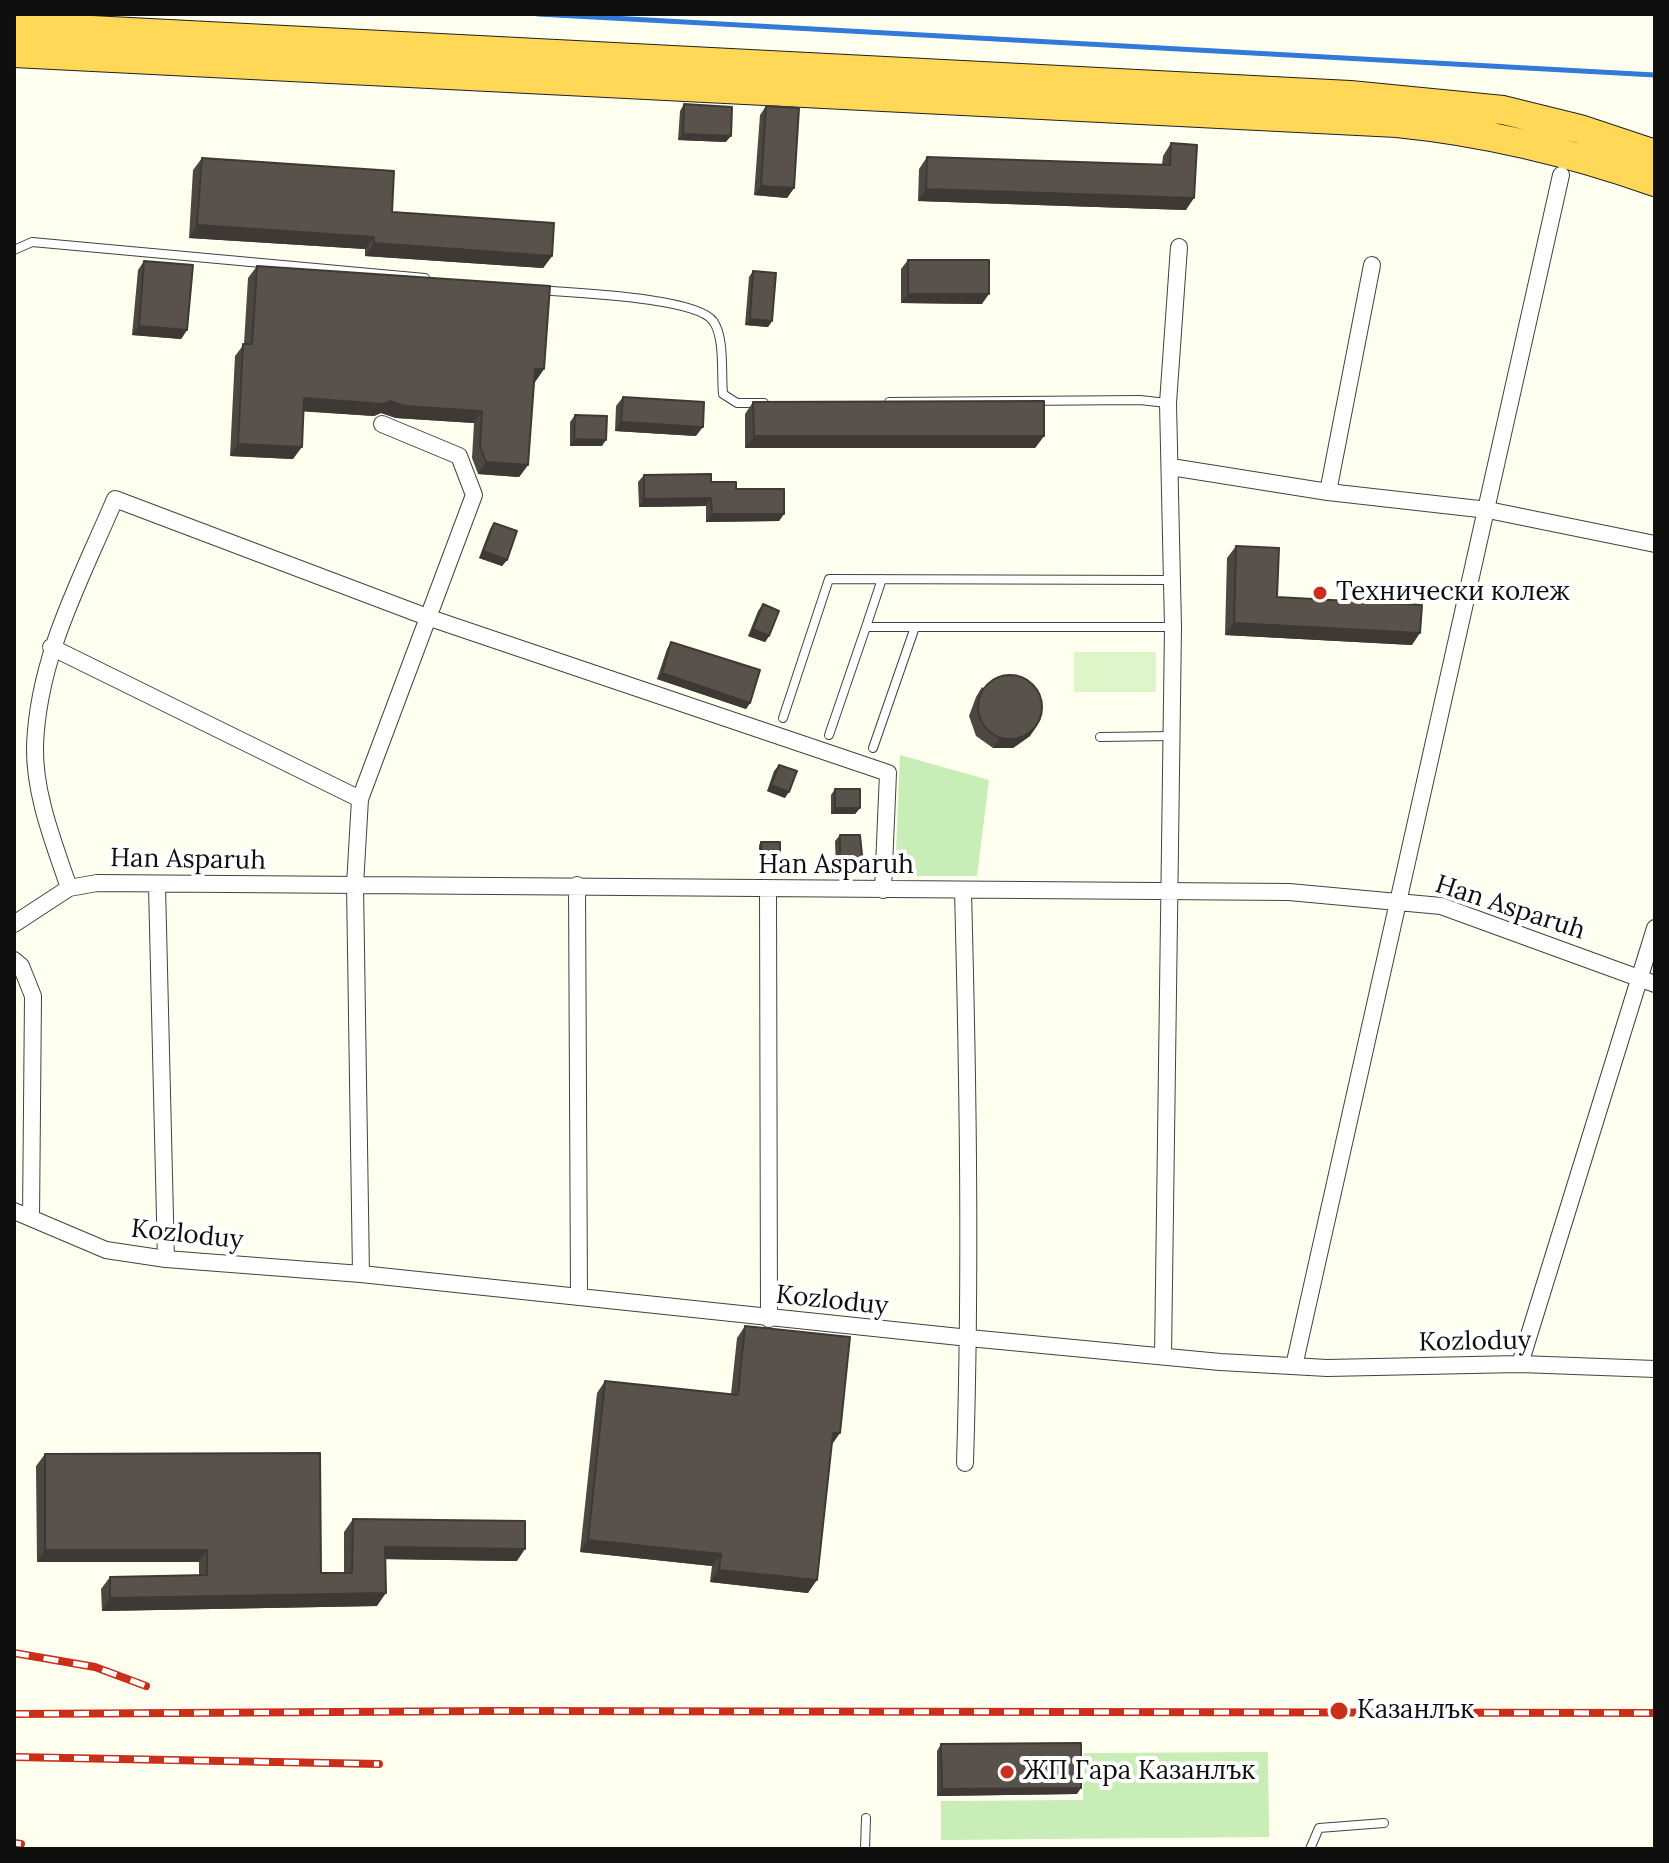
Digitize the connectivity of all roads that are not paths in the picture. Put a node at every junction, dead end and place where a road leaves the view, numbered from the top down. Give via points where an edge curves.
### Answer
1 (14, 26) edge
2 (14, 53) edge
3 (1655, 154) edge
4 (1561, 175) dead end
5 (1655, 182) edge
6 (1179, 247) dead end
7 (14, 250) edge
8 (1372, 265) dead end
9 (439, 279) edge
10 (532, 289) edge
11 (768, 402) edge
12 (877, 402) edge
13 (1168, 403) junction
14 (382, 424) edge
15 (1171, 467) junction
16 (1328, 492) junction
17 (1488, 510) junction
18 (1655, 544) edge
19 (882, 579) junction
20 (1172, 580) junction
21 (427, 617) junction
22 (866, 627) junction
23 (915, 627) junction
24 (1173, 627) junction
25 (51, 647) junction
26 (783, 718) dead end
27 (829, 735) dead end
28 (1171, 736) junction
29 (1100, 737) dead end
30 (873, 748) dead end
31 (360, 799) junction
32 (355, 885) junction
33 (577, 885) junction
34 (157, 886) junction
35 (69, 888) junction
36 (768, 890) junction
37 (883, 890) junction
38 (963, 891) junction
39 (1167, 892) junction
40 (1401, 901) junction
41 (14, 924) edge
42 (1655, 928) edge
43 (14, 960) edge
44 (1648, 980) edge
45 (14, 1211) edge
46 (31, 1218) junction
47 (166, 1259) junction
48 (361, 1274) junction
49 (579, 1296) junction
50 (769, 1319) junction
51 (969, 1338) junction
52 (1163, 1356) junction
53 (1520, 1364) junction
54 (1294, 1366) junction
55 (1655, 1369) edge
56 (965, 1463) dead end
57 (866, 1818) dead end
58 (1384, 1823) dead end
59 (865, 1849) edge
60 (1310, 1849) edge

1 - 3 highway via 1350,95 1503,110
2 - 5 highway via 1397,123 1516,140
4 - 17 street
6 - 13 street
7 - 9 lane via 32,242
8 - 16 street
10 - 11 lane via 685,304 711,317 718,329 723,394 737,403
12 - 13 lane
13 - 15 street
14 - 21 street via 459,456 474,495
15 - 16 street
15 - 20 street
16 - 17 street
17 - 18 street
17 - 40 street
19 - 20 lane
19 - 22 lane
19 - 26 lane via 829,579
20 - 24 street
21 - 25 street via 115,499
21 - 31 street
21 - 37 street via 888,773
22 - 23 lane
22 - 27 lane
23 - 24 lane
23 - 30 lane
24 - 28 street
25 - 31 street
25 - 35 street via 35,747 47,823
28 - 29 lane
28 - 39 street
31 - 32 street
32 - 33 street, Han Asparuh
32 - 34 street, Han Asparuh
32 - 48 street
33 - 36 street, Han Asparuh
33 - 49 street
34 - 35 street, Han Asparuh via 97,883
34 - 47 street
35 - 41 street, Han Asparuh
36 - 37 street, Han Asparuh
36 - 50 street
37 - 38 street, Han Asparuh
38 - 39 street, Han Asparuh
38 - 51 street
39 - 40 street, Han Asparuh via 1289,892
39 - 52 street
40 - 44 street, Han Asparuh via 1441,906
40 - 54 street
42 - 44 street
43 - 46 street via 33,996
44 - 53 street
45 - 46 street, Kozloduy
46 - 47 street, Kozloduy via 106,1250
47 - 48 street, Kozloduy
48 - 49 street, Kozloduy
49 - 50 street, Kozloduy
50 - 51 street, Kozloduy
51 - 52 street, Kozloduy
51 - 56 street
52 - 54 street, Kozloduy
53 - 54 street, Kozloduy
53 - 55 street, Kozloduy
57 - 59 lane
58 - 60 lane via 1319,1828

